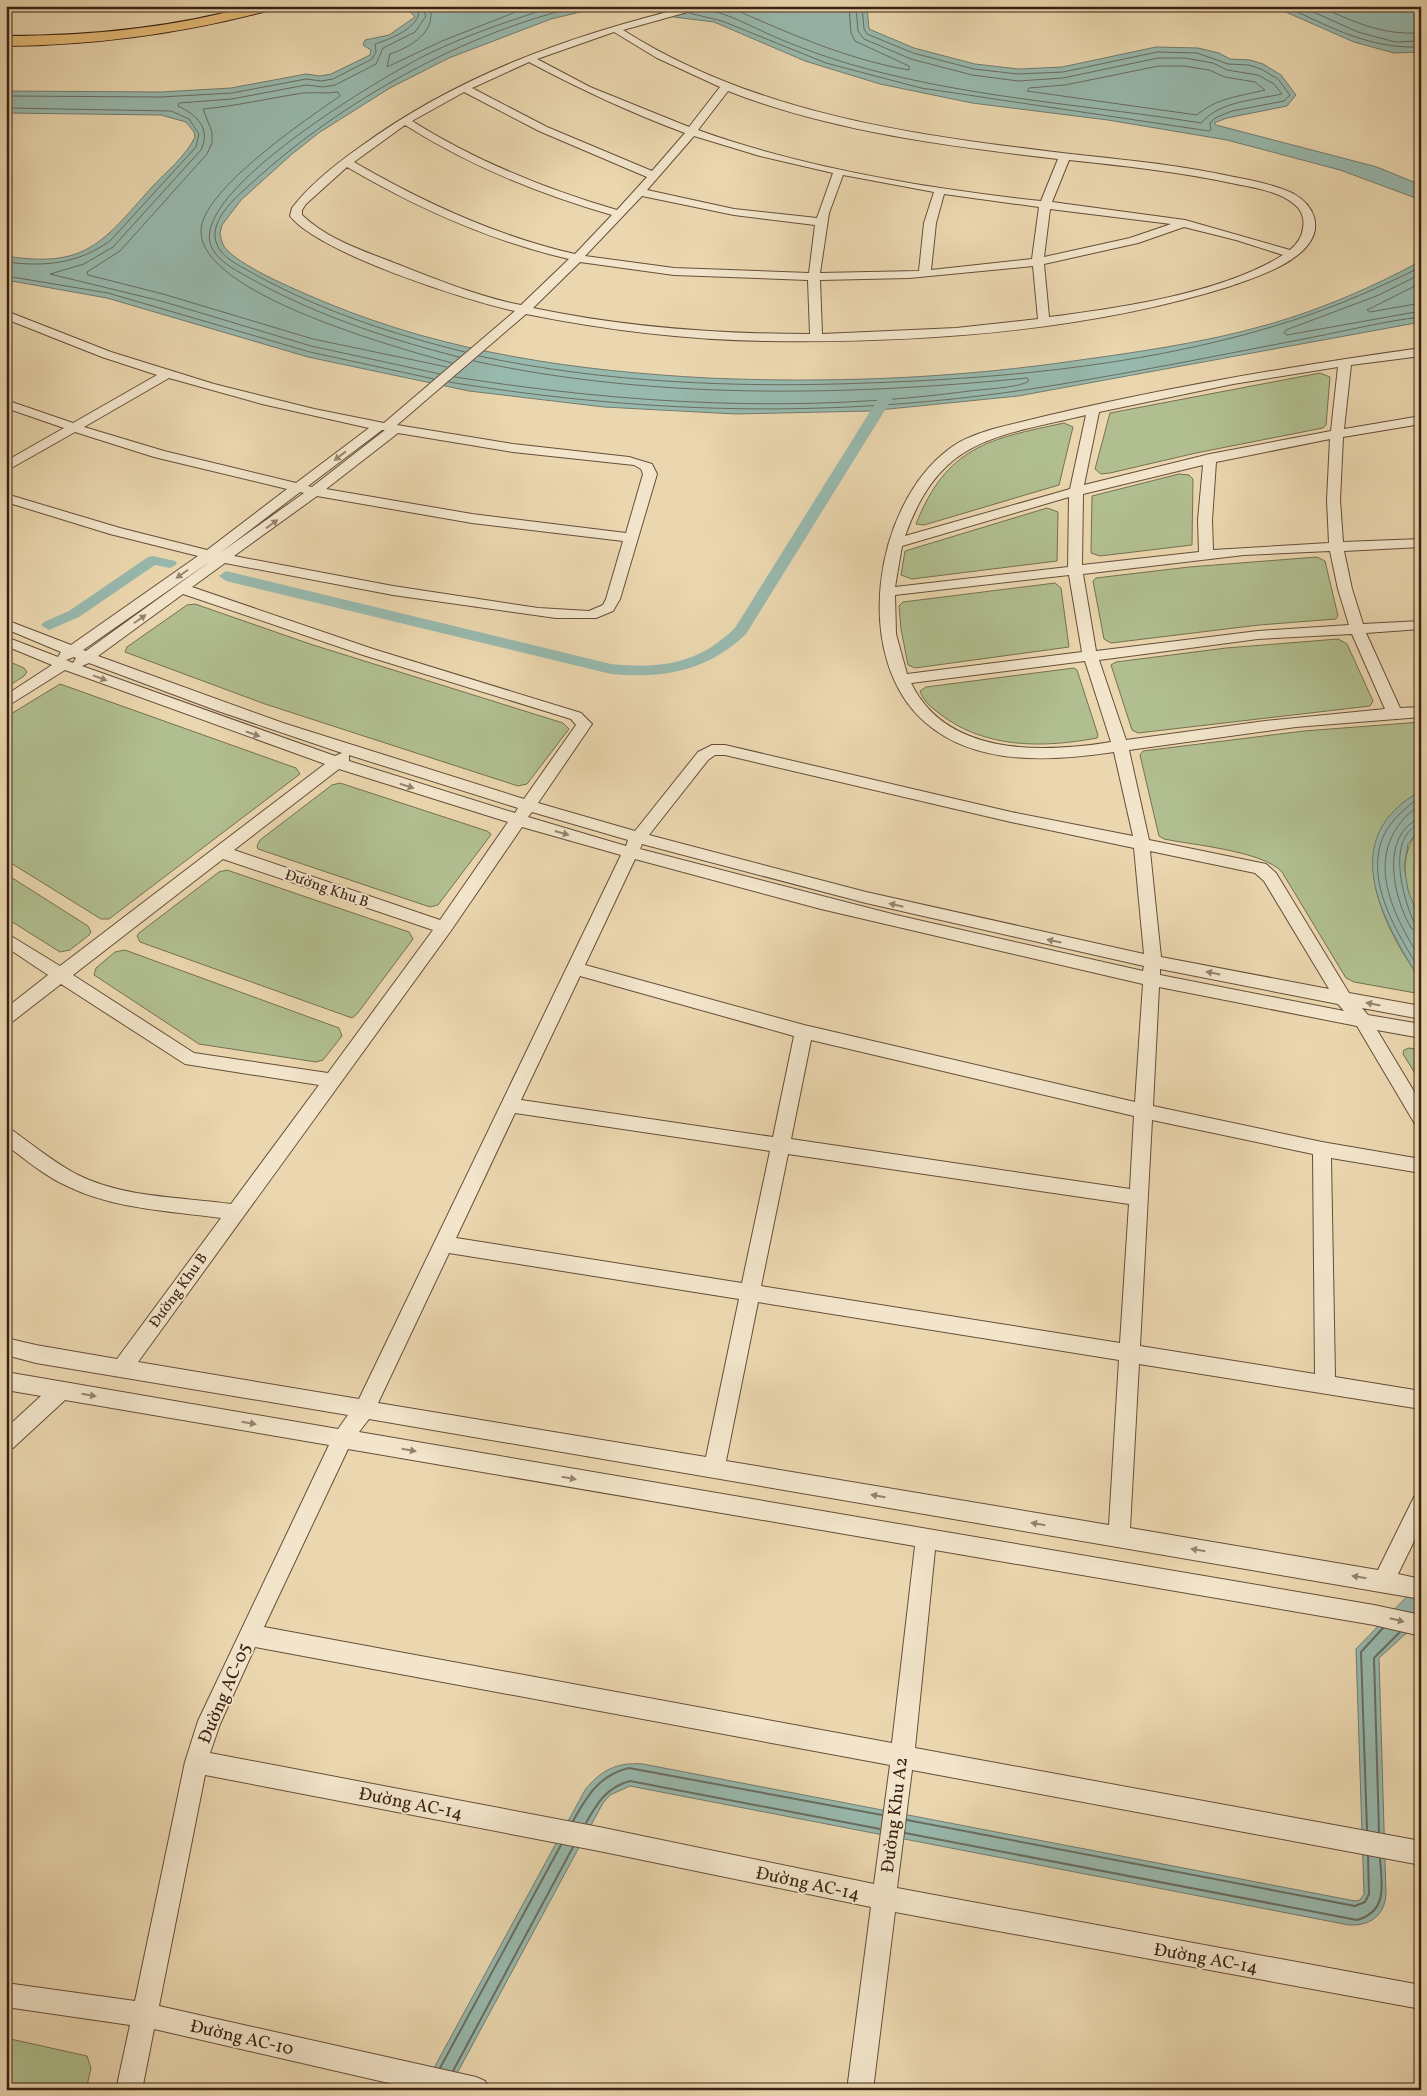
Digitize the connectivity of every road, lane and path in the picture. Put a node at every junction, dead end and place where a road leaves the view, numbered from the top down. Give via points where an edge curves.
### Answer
1 (269, 6) edge
2 (704, 6) edge
3 (614, 28) junction
4 (6, 41) edge
5 (528, 58) junction
6 (726, 86) junction
7 (463, 87) junction
8 (404, 120) junction
9 (691, 133) junction
10 (1065, 156) junction
11 (346, 162) junction
12 (839, 172) junction
13 (655, 176) junction
14 (940, 190) junction
15 (640, 192) junction
16 (1044, 204) junction
17 (619, 214) junction
18 (820, 222) junction
19 (1185, 223) junction
20 (1291, 254) junction
21 (577, 258) junction
22 (1037, 261) junction
23 (925, 273) junction
24 (812, 277) junction
25 (523, 310) junction
26 (6, 315) edge
27 (1044, 322) junction
28 (816, 337) junction
29 (1421, 352) edge
30 (1345, 362) junction
31 (167, 374) junction
32 (6, 404) edge
33 (1093, 409) junction
34 (1421, 420) edge
35 (387, 427) junction
36 (73, 429) junction
37 (1338, 433) junction
38 (1210, 458) junction
39 (6, 466) edge
40 (297, 489) junction
41 (1076, 491) junction
42 (314, 492) junction
43 (6, 498) edge
44 (632, 538) junction
45 (1421, 543) edge
46 (894, 544) junction
47 (1336, 545) junction
48 (1206, 555) junction
49 (208, 556) junction
50 (224, 559) junction
51 (1075, 569) junction
52 (183, 589) junction
53 (887, 592) junction
54 (6, 624) edge
55 (1421, 625) edge
56 (1356, 627) junction
57 (6, 641) edge
58 (72, 651) junction
59 (1090, 655) junction
60 (87, 657) junction
61 (64, 665) junction
62 (900, 680) junction
63 (6, 702) edge
64 (1421, 712) edge
65 (1395, 714) junction
66 (1120, 745) junction
67 (352, 752) junction
68 (337, 763) junction
69 (527, 806) junction
70 (518, 820) junction
71 (1141, 844) junction
72 (633, 846) junction
73 (221, 852) junction
74 (444, 928) junction
75 (6, 939) edge
76 (1152, 962) junction
77 (575, 968) junction
78 (61, 975) junction
79 (1152, 979) junction
80 (1343, 998) junction
81 (1421, 1013) edge
82 (6, 1017) edge
83 (1363, 1021) junction
84 (1421, 1031) edge
85 (804, 1032) junction
86 (330, 1080) junction
87 (510, 1105) junction
88 (1143, 1112) junction
89 (1421, 1119) edge
90 (6, 1135) edge
91 (781, 1145) junction
92 (1322, 1149) junction
93 (1421, 1166) edge
94 (1137, 1198) junction
95 (234, 1212) junction
96 (444, 1244) junction
97 (750, 1293) junction
98 (6, 1346) edge
99 (1130, 1354) junction
100 (122, 1368) junction
101 (6, 1381) edge
102 (1324, 1385) junction
103 (61, 1391) junction
104 (1421, 1400) edge
105 (365, 1408) junction
106 (342, 1439) junction
107 (6, 1441) edge
108 (714, 1468) junction
109 (1421, 1504) edge
110 (1119, 1538) junction
111 (926, 1539) junction
112 (1384, 1581) junction
113 (1414, 1587) edge
114 (1421, 1626) edge
115 (249, 1635) junction
116 (902, 1758) junction
117 (196, 1762) junction
118 (1421, 1853) edge
119 (884, 1898) junction
120 (6, 1995) edge
121 (1421, 1998) edge
122 (145, 2016) junction
123 (471, 2089) edge
124 (129, 2090) edge
125 (860, 2090) edge

1 - 4 highway via 216,20 125,36
2 - 3 street
3 - 5 street
3 - 6 street via 672,63
5 - 7 street
5 - 9 street via 590,91
6 - 9 street
6 - 10 street via 801,110 868,126
7 - 8 street
7 - 13 street via 543,129
8 - 11 street
8 - 17 street via 450,149 500,173
9 - 12 street via 766,156
9 - 13 street
10 - 16 street
10 - 20 street via 1182,170 1284,194 1303,206 1309,224 1306,239
11 - 21 street via 446,215 517,241
11 - 25 street via 299,206 295,213 301,222 345,246 409,273
12 - 14 street
12 - 18 street
13 - 15 street
14 - 16 street
14 - 23 street via 930,223
15 - 17 street
15 - 18 street via 727,210
16 - 19 street
16 - 22 street
17 - 21 street
18 - 24 street
19 - 20 street
19 - 22 street via 1106,248
20 - 27 street via 1271,266 1193,293
21 - 24 street via 690,272
21 - 25 street
22 - 23 street
22 - 27 street
23 - 24 street
24 - 28 street
25 - 28 street via 589,322 656,329
25 - 35 street
26 - 31 street
27 - 28 street via 925,333
29 - 30 street
30 - 33 street
30 - 37 street
31 - 35 street via 272,402
31 - 36 street
32 - 36 street
33 - 41 street
33 - 46 street via 989,435 956,450 936,468 922,487
34 - 37 street
35 -> 40 street
35 - 42 street
35 - 44 street via 642,464 649,470 650,478
36 - 39 street
36 - 40 street via 170,458
37 - 38 street
37 - 47 street via 1334,493
38 - 41 street
38 - 48 street
40 - 42 street
40 - 49 street
41 - 46 street
41 - 51 street
42 - 44 street via 452,516
50 -> 42 street
43 - 49 street
44 - 50 street via 611,604 591,616 407,593
45 - 47 street
46 - 53 street
47 - 48 street
47 - 56 street
48 - 51 street
49 - 50 street
49 -> 58 street
50 - 52 street
51 - 53 street
51 - 59 street
60 -> 52 street
52 - 69 street via 359,649 580,718 583,728
53 - 62 street via 889,630
54 - 58 street
55 - 56 street
56 - 59 street
56 - 65 street
57 - 61 street
58 - 60 street
58 - 61 street
59 - 62 street
59 - 66 street
60 - 61 street
60 - 67 street
61 - 63 street
61 -> 68 street
62 - 66 street via 926,716 956,735 989,747 1042,754
64 - 65 street
65 - 66 street via 1288,723
66 - 71 street
67 - 68 street
67 - 69 street
68 -> 70 street
68 - 73 street
69 - 70 street
69 - 72 street
70 -> 72 street
70 - 74 street
71 - 72 street, Đường AC-05 via 963,807 719,749 703,756
71 - 76 street
71 - 80 street, Đường AC-05 via 1250,865 1268,873
76 -> 72 street
72 - 77 street, Đường AC-05
72 - 79 street via 897,922
73 - 74 street, Đường Khu B
73 - 78 street
74 - 86 street, Đường Khu B
75 - 78 street
76 - 79 street
80 -> 76 street
77 - 85 street
77 - 87 street, Đường AC-05
78 - 82 street
78 - 86 street via 191,1059
79 - 83 street
79 - 88 street
81 -> 80 street
80 - 83 street, Đường AC-05
83 - 84 street
83 - 89 street, Đường AC-05
85 - 88 street
85 - 91 street
86 - 95 street, Đường Khu B
87 - 91 street
87 - 96 street, Đường AC-05
88 - 92 street
88 - 94 street
90 - 95 street via 56,1171 87,1187 118,1195
91 - 94 street
91 - 97 street
92 - 93 street
92 - 102 street
94 - 99 street
95 - 100 street, Đường Khu B
96 - 97 street
96 - 105 street, Đường AC-05
97 - 99 street
97 - 108 street
98 - 100 street
99 - 102 street
99 - 110 street
100 - 105 street
101 - 103 street
102 - 104 street
103 -> 106 street
103 - 107 street
105 - 106 street, Đường AC-05
105 - 108 street
106 -> 111 street
106 - 115 street, Đường AC-05
110 -> 108 street
109 - 112 street
112 -> 110 street
111 -> 114 street via 1374,1615
111 - 116 street, Đường Khu A2
112 - 113 street
115 - 116 street
115 - 117 street, Đường AC-05 via 209,1721
116 - 118 street
116 - 119 street, Đường Khu A2
117 - 119 street, Đường AC-14 via 599,1839
117 - 122 street, Đường AC-05
119 - 121 street, Đường AC-14
119 - 125 street, Đường Khu A2
120 - 122 street, Đường AC-10
122 - 123 street, Đường AC-10
122 - 124 street, Đường AC-05

